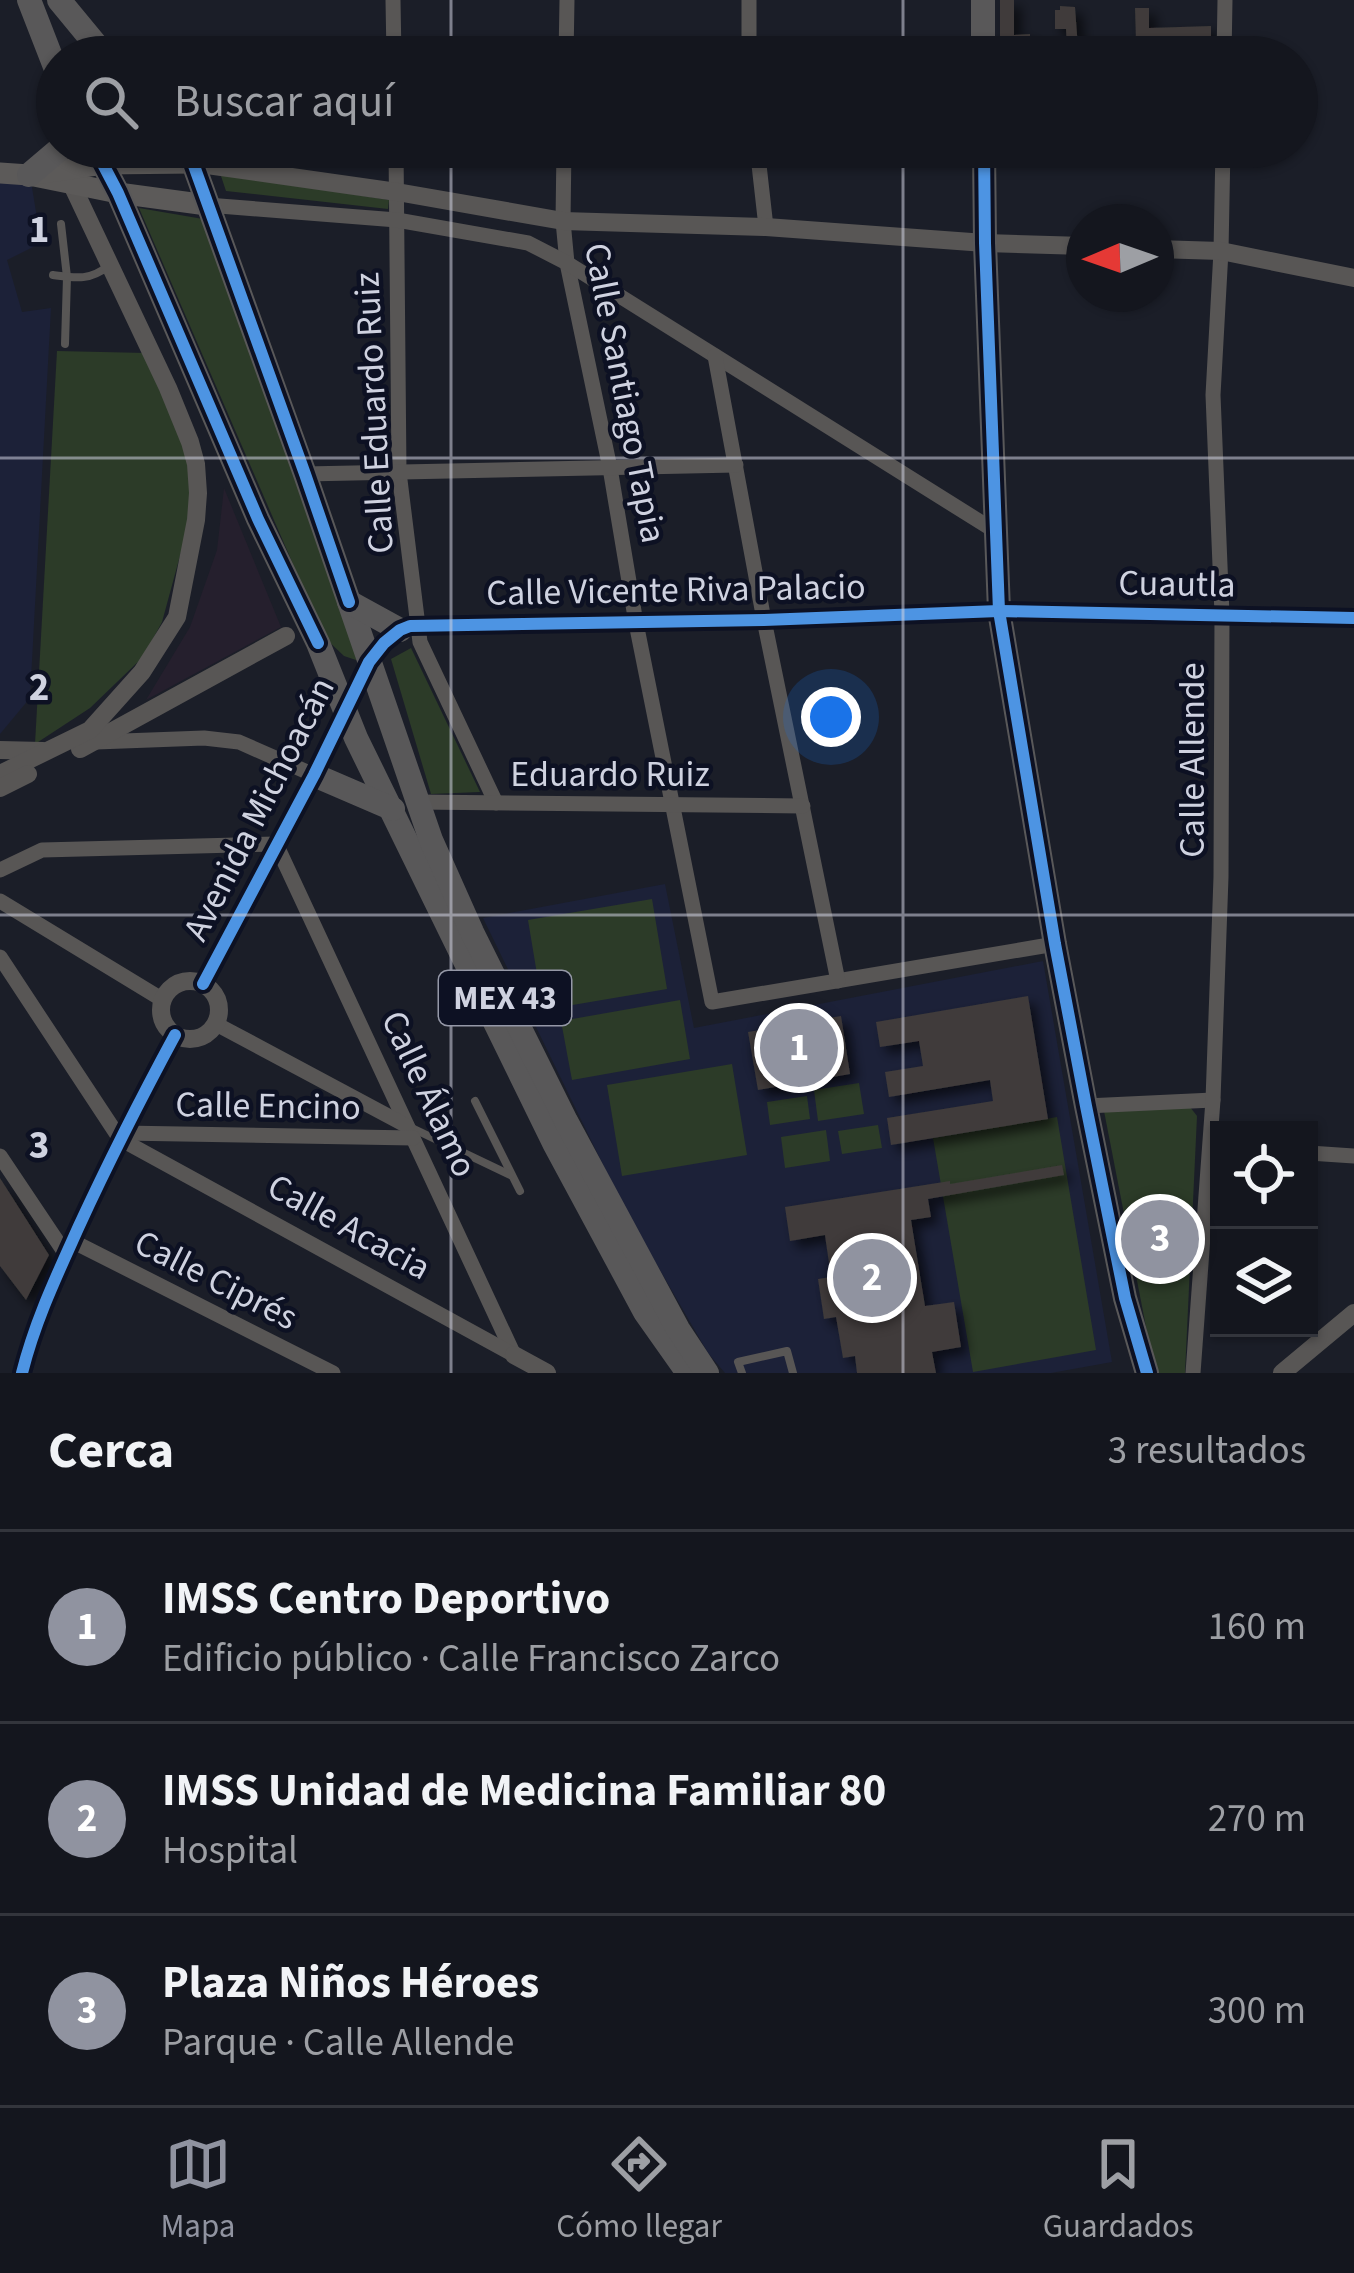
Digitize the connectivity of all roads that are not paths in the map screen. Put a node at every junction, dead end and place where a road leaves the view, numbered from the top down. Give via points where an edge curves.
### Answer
1 (29, 0) edge
2 (58, 0) edge
3 (393, 0) edge
4 (567, 0) edge
5 (749, 0) edge
6 (983, 0) edge
7 (1225, 0) edge
8 (43, 36) edge
9 (88, 36) edge
10 (394, 36) edge
11 (566, 36) edge
12 (749, 36) edge
13 (983, 36) edge
14 (1224, 36) edge
15 (37, 168) edge
16 (53, 168) edge
17 (105, 168) edge
18 (192, 168) edge
19 (261, 168) edge
20 (397, 168) edge
21 (564, 168) edge
22 (759, 168) edge
23 (984, 168) edge
24 (1223, 168) edge
25 (0, 173) edge
26 (29, 175) junction
27 (72, 185) junction
28 (398, 192) junction
29 (118, 193) junction
30 (207, 205) junction
31 (397, 220) junction
32 (563, 221) junction
33 (61, 224) dead end
34 (766, 227) junction
35 (985, 243) junction
36 (1066, 246) edge
37 (1174, 250) edge
38 (1222, 251) junction
39 (567, 262) junction
40 (109, 266) junction
41 (53, 275) dead end
42 (68, 277) junction
43 (1354, 278) edge
44 (65, 344) dead end
45 (715, 356) junction
46 (736, 465) junction
47 (610, 468) junction
48 (399, 472) junction
49 (305, 474) junction
50 (998, 533) junction
51 (349, 602) junction
52 (999, 611) junction
53 (1222, 614) junction
54 (1354, 617) edge
55 (764, 620) junction
56 (636, 622) junction
57 (409, 627) junction
58 (286, 636) dead end
59 (318, 643) junction
60 (369, 662) junction
61 (345, 709) junction
62 (395, 737) junction
63 (94, 742) junction
64 (0, 750) edge
65 (49, 752) junction
66 (72, 753) junction
67 (0, 774) edge
68 (314, 775) junction
69 (0, 788) edge
70 (496, 803) junction
71 (674, 804) junction
72 (405, 805) junction
73 (802, 806) junction
74 (276, 844) junction
75 (0, 870) edge
76 (0, 901) edge
77 (1055, 944) junction
78 (0, 958) edge
79 (838, 981) junction
80 (203, 984) junction
81 (164, 1000) junction
82 (216, 1024) junction
83 (175, 1035) junction
84 (1213, 1100) junction
85 (475, 1101) dead end
86 (1086, 1106) junction
87 (1213, 1121) edge
88 (410, 1132) junction
89 (121, 1136) junction
90 (1318, 1154) edge
91 (0, 1156) edge
92 (1354, 1156) edge
93 (510, 1174) junction
94 (1210, 1190) edge
95 (520, 1191) dead end
96 (69, 1247) junction
97 (1125, 1298) junction
98 (1354, 1313) edge
99 (518, 1364) edge
100 (22, 1373) edge
101 (333, 1373) edge
102 (548, 1373) edge
103 (688, 1373) edge
104 (707, 1373) edge
105 (742, 1373) edge
106 (793, 1373) edge
107 (1134, 1373) edge
108 (1147, 1373) edge
109 (1193, 1373) edge
110 (1282, 1373) edge

1 - 8 main road
2 - 9 main road
3 - 10 street
4 - 11 street
5 - 12 street
6 - 13 main road
7 - 14 street
15 - 26 main road
16 - 26 main road
17 - 29 main road, MEX 43
18 - 30 main road, MEX 43
19 - 28 street
20 - 28 street, Calle Eduardo Ruiz
21 - 32 street, Calle Santiago Tapia
22 - 34 street
23 - 35 main road
24 - 38 street, Calle Allende
25 - 26 main road
26 - 27 main road
27 - 29 main road
27 - 40 street
28 - 31 street, Calle Eduardo Ruiz
28 - 32 street
29 - 30 main road
29 - 59 main road, MEX 43
30 - 31 street
30 - 49 main road, MEX 43
31 - 39 street via 528,243
31 - 48 street, Calle Eduardo Ruiz
32 - 34 street
32 - 39 street, Calle Santiago Tapia
33 - 42 lane
34 - 35 street
35 - 36 street
35 - 50 main road
37 - 38 street
38 - 43 street
38 - 53 street, Calle Allende via 1213,395
39 - 45 street
39 - 47 street, Calle Santiago Tapia
40 - 42 lane via 95,276
40 - 65 street via 190,442 196,520 177,617 160,647 90,730
41 - 42 lane
42 - 44 lane
45 - 46 street
45 - 50 street
46 - 47 street
46 - 55 street
47 - 48 street
47 - 56 street, Calle Santiago Tapia
48 - 49 street
48 - 57 street, Calle Eduardo Ruiz
49 - 51 main road, MEX 43
50 - 52 main road
51 - 57 main road
51 - 60 main road, MEX 43
52 - 53 street, Cuautla
52 - 55 street, Calle Vicente Riva Palacio
52 - 77 main road
53 - 54 street, Cuautla
53 - 84 street, Calle Allende
55 - 56 street, Calle Vicente Riva Palacio
55 - 73 street
56 - 57 street, Calle Vicente Riva Palacio
56 - 71 street, Calle Santiago Tapia
57 - 60 street
57 - 70 street, Calle Eduardo Ruiz
58 - 63 street
59 - 60 main road via 345,662
59 - 61 main road, MEX 43
60 - 61 street, Avenida Michoacán
60 - 62 main road, MEX 43
61 - 62 main road
61 - 68 street, Avenida Michoacán
61 - 72 main road, MEX 43
62 - 72 main road, MEX 43
63 - 66 street
63 - 68 street via 239,742
64 - 65 street
65 - 66 street
65 - 67 street
66 - 69 street
68 - 72 main road
68 - 74 street, Avenida Michoacán
70 - 71 street, Eduardo Ruiz
70 - 72 street, Eduardo Ruiz
71 - 73 street, Eduardo Ruiz
71 - 79 street, Calle Santiago Tapia via 712,1002
72 - 103 main road, MEX 43 via 554,1143 645,1312
72 - 104 main road, MEX 43 via 566,1121
73 - 79 street
74 - 75 street via 42,850
74 - 80 street, Avenida Michoacán
74 - 88 street, Calle Álamo
76 - 81 street
77 - 79 street
77 - 86 main road
78 - 89 street
80 - 81 street via 176,985
80 - 82 street via 219,1006
81 - 83 street via 163,1019
82 - 83 street via 203,1036
82 - 88 street
83 - 89 street
84 - 86 street
84 - 87 street, Calle Allende
85 - 93 lane
86 - 97 main road
88 - 89 street, Calle Encino
88 - 93 lane
88 - 99 street, Calle Álamo
89 - 96 street
89 - 99 street, Calle Acacia
90 - 92 street
91 - 96 street
93 - 95 lane
94 - 109 street, Calle Allende
96 - 100 street
96 - 101 street, Calle Ciprés
97 - 107 main road
97 - 108 main road
98 - 110 street
99 - 102 street, Calle Acacia
105 - 106 lane via 738,1362 787,1351

